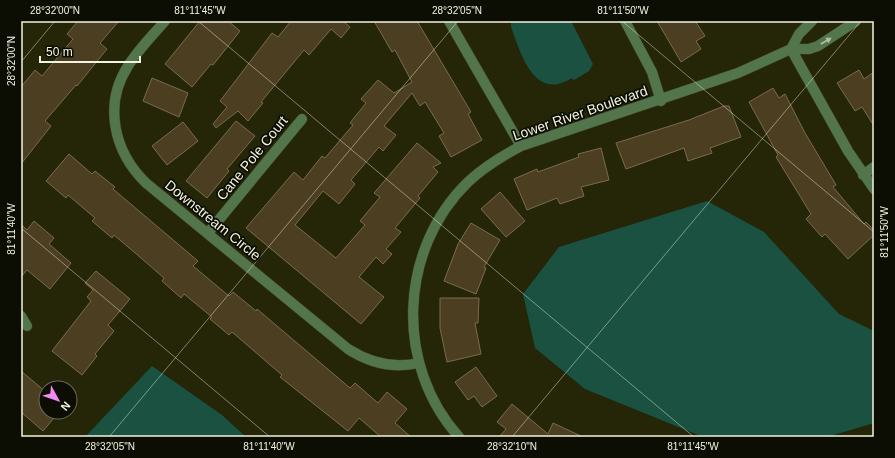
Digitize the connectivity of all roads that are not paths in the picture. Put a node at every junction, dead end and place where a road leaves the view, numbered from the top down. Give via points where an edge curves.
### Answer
1 (165, 21) edge
2 (449, 21) edge
3 (625, 21) edge
4 (812, 21) edge
5 (856, 21) edge
6 (791, 49) junction
7 (661, 101) junction
8 (302, 119) dead end
9 (521, 146) junction
10 (874, 167) edge
11 (863, 175) junction
12 (874, 189) edge
13 (208, 233) junction
14 (21, 316) edge
15 (27, 326) dead end
16 (419, 363) junction
17 (459, 437) edge

1 - 13 street, Downstream Circle via 122,76 115,100 115,124 123,151 138,175
2 - 9 street
3 - 7 street via 652,72
4 - 6 street via 799,34
6 -> 5 street, Lower River Boulevard via 818,46
6 - 7 street, Lower River Boulevard via 756,66
6 - 11 street
7 - 9 street, Lower River Boulevard
8 - 13 street, Cane Pole Court
9 - 16 street, Lower River Boulevard via 493,162 468,182 448,205 431,233 419,266 413,296 413,328
10 - 11 street
11 - 12 street
13 - 16 street, Downstream Circle via 358,356 390,366
14 - 15 street
16 - 17 street, Lower River Boulevard via 436,405

